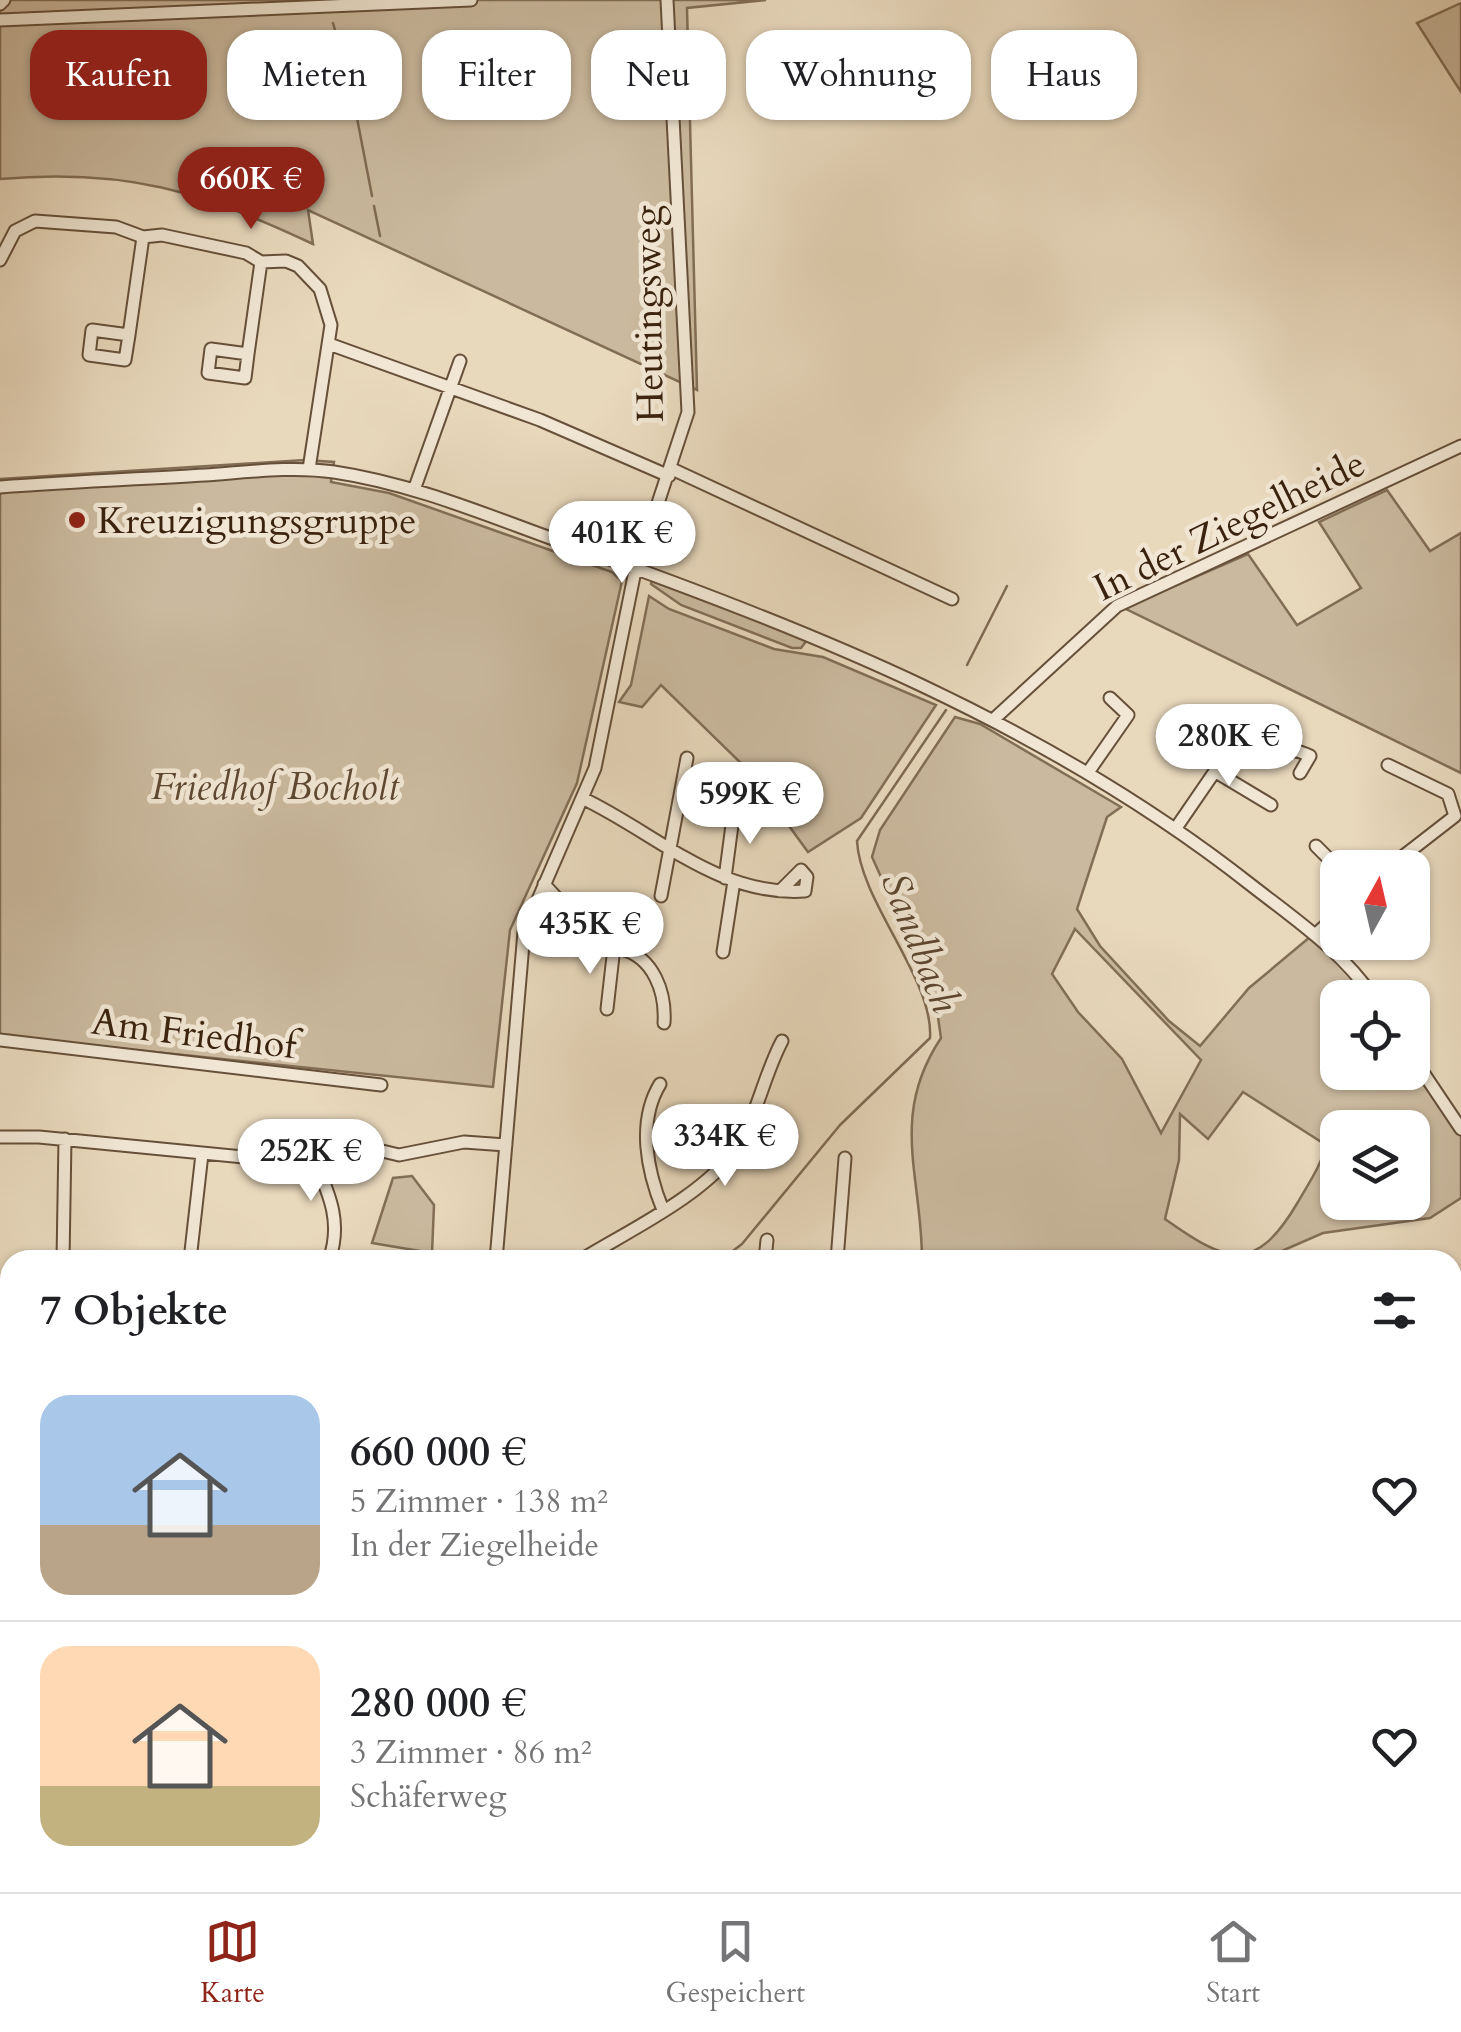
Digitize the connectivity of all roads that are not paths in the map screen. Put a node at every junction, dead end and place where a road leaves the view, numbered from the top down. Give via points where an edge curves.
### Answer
1 (471, 0) edge
2 (667, 0) edge
3 (0, 20) edge
4 (143, 237) junction
5 (0, 260) edge
6 (261, 262) junction
7 (129, 335) dead end
8 (329, 344) junction
9 (248, 354) dead end
10 (460, 360) dead end
11 (450, 387) junction
12 (1461, 446) edge
13 (310, 469) junction
14 (670, 472) junction
15 (0, 486) edge
16 (414, 490) junction
17 (637, 569) junction
18 (952, 600) dead end
19 (1110, 698) dead end
20 (994, 719) junction
21 (686, 758) dead end
22 (1388, 765) dead end
23 (1089, 772) junction
24 (1216, 772) junction
25 (1300, 773) dead end
26 (584, 800) junction
27 (1271, 805) dead end
28 (734, 810) dead end
29 (1176, 828) junction
30 (1316, 846) dead end
31 (667, 848) junction
32 (1320, 850) edge
33 (1412, 850) edge
34 (729, 879) junction
35 (544, 884) junction
36 (780, 891) dead end
37 (661, 896) dead end
38 (1320, 930) edge
39 (1315, 935) junction
40 (615, 952) junction
41 (723, 952) dead end
42 (1361, 980) edge
43 (608, 1009) dead end
44 (664, 1023) dead end
45 (0, 1040) edge
46 (782, 1041) dead end
47 (1430, 1083) edge
48 (660, 1084) dead end
49 (382, 1085) dead end
50 (1461, 1130) edge
51 (0, 1138) edge
52 (65, 1139) junction
53 (506, 1145) junction
54 (310, 1149) junction
55 (202, 1154) junction
56 (845, 1158) dead end
57 (664, 1210) junction
58 (767, 1240) dead end
59 (63, 1250) edge
60 (191, 1250) edge
61 (332, 1250) edge
62 (497, 1250) edge
63 (598, 1250) edge
64 (766, 1250) edge
65 (837, 1250) edge

1 - 3 street
2 - 14 street, Heutingsweg via 688,412
4 - 5 street via 36,221 15,231
4 - 6 street via 246,252
4 - 7 street
6 - 8 street via 286,261 314,279 328,307
6 - 9 street
8 - 11 street
8 - 13 street
10 - 11 street
11 - 14 street
11 - 16 street
12 - 20 street, In der Ziegelheide via 1117,606
13 - 15 street
13 - 16 street
14 - 17 street, Heutingsweg
14 - 18 street
16 - 17 street
17 - 20 street via 844,648
17 - 26 street, Heutingsweg
19 - 23 street via 1128,715
20 - 23 street
21 - 31 street
22 - 33 street via 1448,794 1456,816
23 - 29 street
24 - 25 street via 1235,742 1246,750 1295,748 1310,756
24 - 27 street
24 - 29 street
26 - 31 street
26 - 35 street, Heutingsweg
28 - 34 street
29 - 39 street
30 - 32 street
31 - 34 street
31 - 37 street
34 - 36 street
34 - 41 street
35 - 40 street
35 - 53 street, Heutingsweg via 519,958
38 - 39 street
39 - 42 street
40 - 43 street
40 - 44 street via 631,951 658,982
45 - 49 street, Am Friedhof
46 - 57 street via 738,1146
47 - 50 street
48 - 57 street via 650,1099 648,1157
51 - 52 street
52 - 55 street
52 - 59 street
53 - 54 street via 464,1142 400,1155 356,1145
53 - 62 street, Heutingsweg
54 - 55 street via 264,1159
54 - 61 street via 334,1212
55 - 60 street
56 - 65 street
57 - 63 street
58 - 64 street

